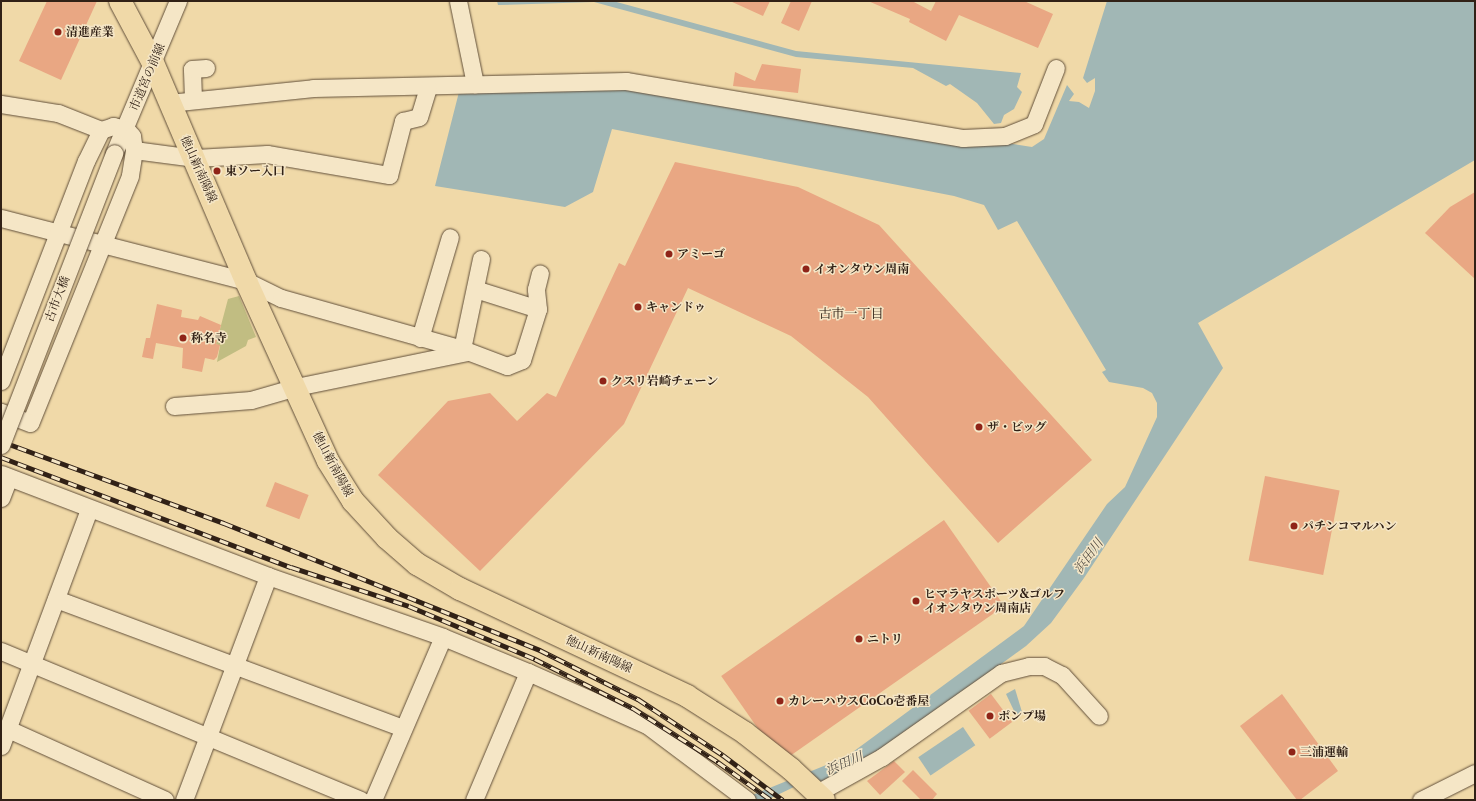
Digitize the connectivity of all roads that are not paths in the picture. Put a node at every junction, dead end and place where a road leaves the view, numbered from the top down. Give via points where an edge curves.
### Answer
1 (120, 1) edge
2 (178, 1) edge
3 (458, 1) edge
4 (153, 63) junction
5 (206, 68) dead end
6 (1056, 68) dead end
7 (475, 84) junction
8 (428, 87) junction
9 (193, 99) junction
10 (169, 103) junction
11 (1, 104) edge
12 (126, 129) junction
13 (101, 130) junction
14 (134, 150) junction
15 (114, 152) joint
16 (195, 158) junction
17 (1, 218) edge
18 (59, 233) junction
19 (450, 237) dead end
20 (102, 242) junction
21 (481, 259) dead end
22 (540, 274) dead end
23 (246, 281) junction
24 (475, 289) junction
25 (538, 309) junction
26 (420, 338) junction
27 (467, 350) junction
28 (1, 381) edge
29 (296, 387) junction
30 (174, 406) dead end
31 (1, 412) edge
32 (1, 445) edge
33 (5, 476) edge
34 (1, 498) edge
35 (89, 510) junction
36 (268, 576) junction
37 (56, 599) junction
38 (443, 637) junction
39 (1, 652) edge
40 (30, 664) junction
41 (236, 664) junction
42 (528, 672) junction
43 (1100, 716) dead end
44 (402, 728) junction
45 (8, 729) junction
46 (209, 737) junction
47 (1, 746) edge
48 (1475, 773) edge
49 (812, 789) edge
50 (746, 799) edge
51 (165, 800) edge
52 (184, 800) edge
53 (360, 800) edge
54 (373, 800) edge
55 (474, 800) edge
56 (1421, 800) edge

1 - 4 main road, 徳山新南陽線
2 - 4 street, 市道宮の前線
3 - 7 street
4 - 10 main road, 徳山新南陽線
4 - 12 street, 市道宮の前線
5 - 9 street via 192,69
6 - 7 street via 1034,124 1006,136 963,138 626,81
7 - 8 street
8 - 9 street via 313,88
8 - 16 street via 419,117 403,121 389,175 267,154
9 - 10 street
10 - 16 main road, 徳山新南陽線
11 - 13 street via 58,113
12 - 13 street via 113,126
12 - 14 street via 132,136
12 - 15 street, 市道宮の前線
13 - 18 street
14 - 16 street
14 - 20 street via 130,176
15 - 32 street, 古市大橋, bridge
16 - 23 main road, 徳山新南陽線
17 - 18 street
18 - 20 street
18 - 28 street
19 - 26 street
20 - 23 street
20 - 31 street via 30,423
21 - 24 street
22 - 25 street via 536,288
23 - 26 street via 281,298
23 - 29 main road, 徳山新南陽線
24 - 25 street
24 - 27 street
25 - 27 street via 522,360 507,366
26 - 27 street
27 - 29 street
29 - 30 street via 250,400
29 - 49 main road, 徳山新南陽線 via 328,461 353,501 387,538 417,564 460,589 688,696 745,733
33 - 34 street
33 - 35 street
35 - 36 street
35 - 37 street
36 - 38 street
36 - 41 street
37 - 40 street
37 - 41 street
38 - 42 street
38 - 44 street
39 - 40 street
40 - 45 street
40 - 46 street
41 - 44 street
41 - 46 street
42 - 50 street via 647,725
42 - 55 street
43 - 49 street via 1062,675 1044,666 1001,673 882,757
44 - 54 street
45 - 47 street
45 - 51 street
46 - 52 street
46 - 53 street
48 - 56 street

